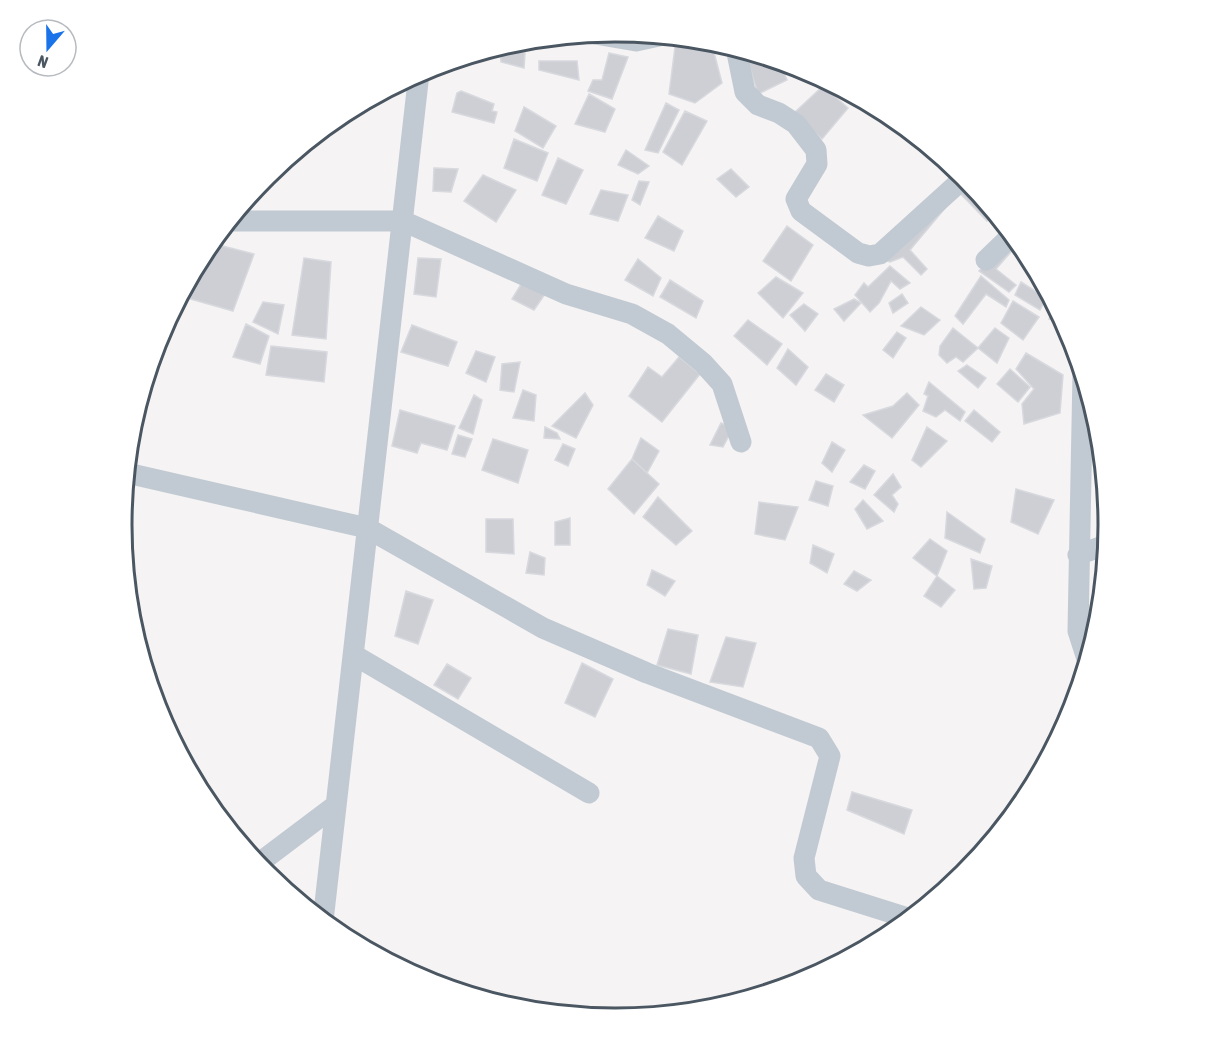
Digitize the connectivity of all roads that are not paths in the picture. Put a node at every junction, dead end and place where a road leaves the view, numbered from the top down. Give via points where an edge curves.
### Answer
1 (738, 57) edge
2 (418, 85) edge
3 (957, 184) edge
4 (240, 221) edge
5 (403, 221) junction
6 (1006, 240) edge
7 (986, 260) dead end
8 (1082, 398) edge
9 (741, 442) dead end
10 (135, 475) edge
11 (367, 528) junction
12 (1098, 548) edge
13 (1078, 555) junction
14 (1084, 648) edge
15 (354, 655) junction
16 (589, 793) dead end
17 (336, 805) junction
18 (266, 858) edge
19 (324, 911) edge
20 (901, 916) edge

1 - 3 street via 745,92 758,105 796,124 816,150 817,164 796,199 801,211 858,253 880,254
2 - 5 street
4 - 5 street
5 - 9 street via 566,294 632,314 668,334 722,384
5 - 11 street
6 - 7 street
8 - 13 street
10 - 11 street
11 - 15 street
11 - 20 street via 543,628 647,673 819,738 830,756 804,858 806,876 819,890
12 - 13 street
13 - 14 street via 1078,631
15 - 16 street
15 - 17 street
17 - 18 street
17 - 19 street

